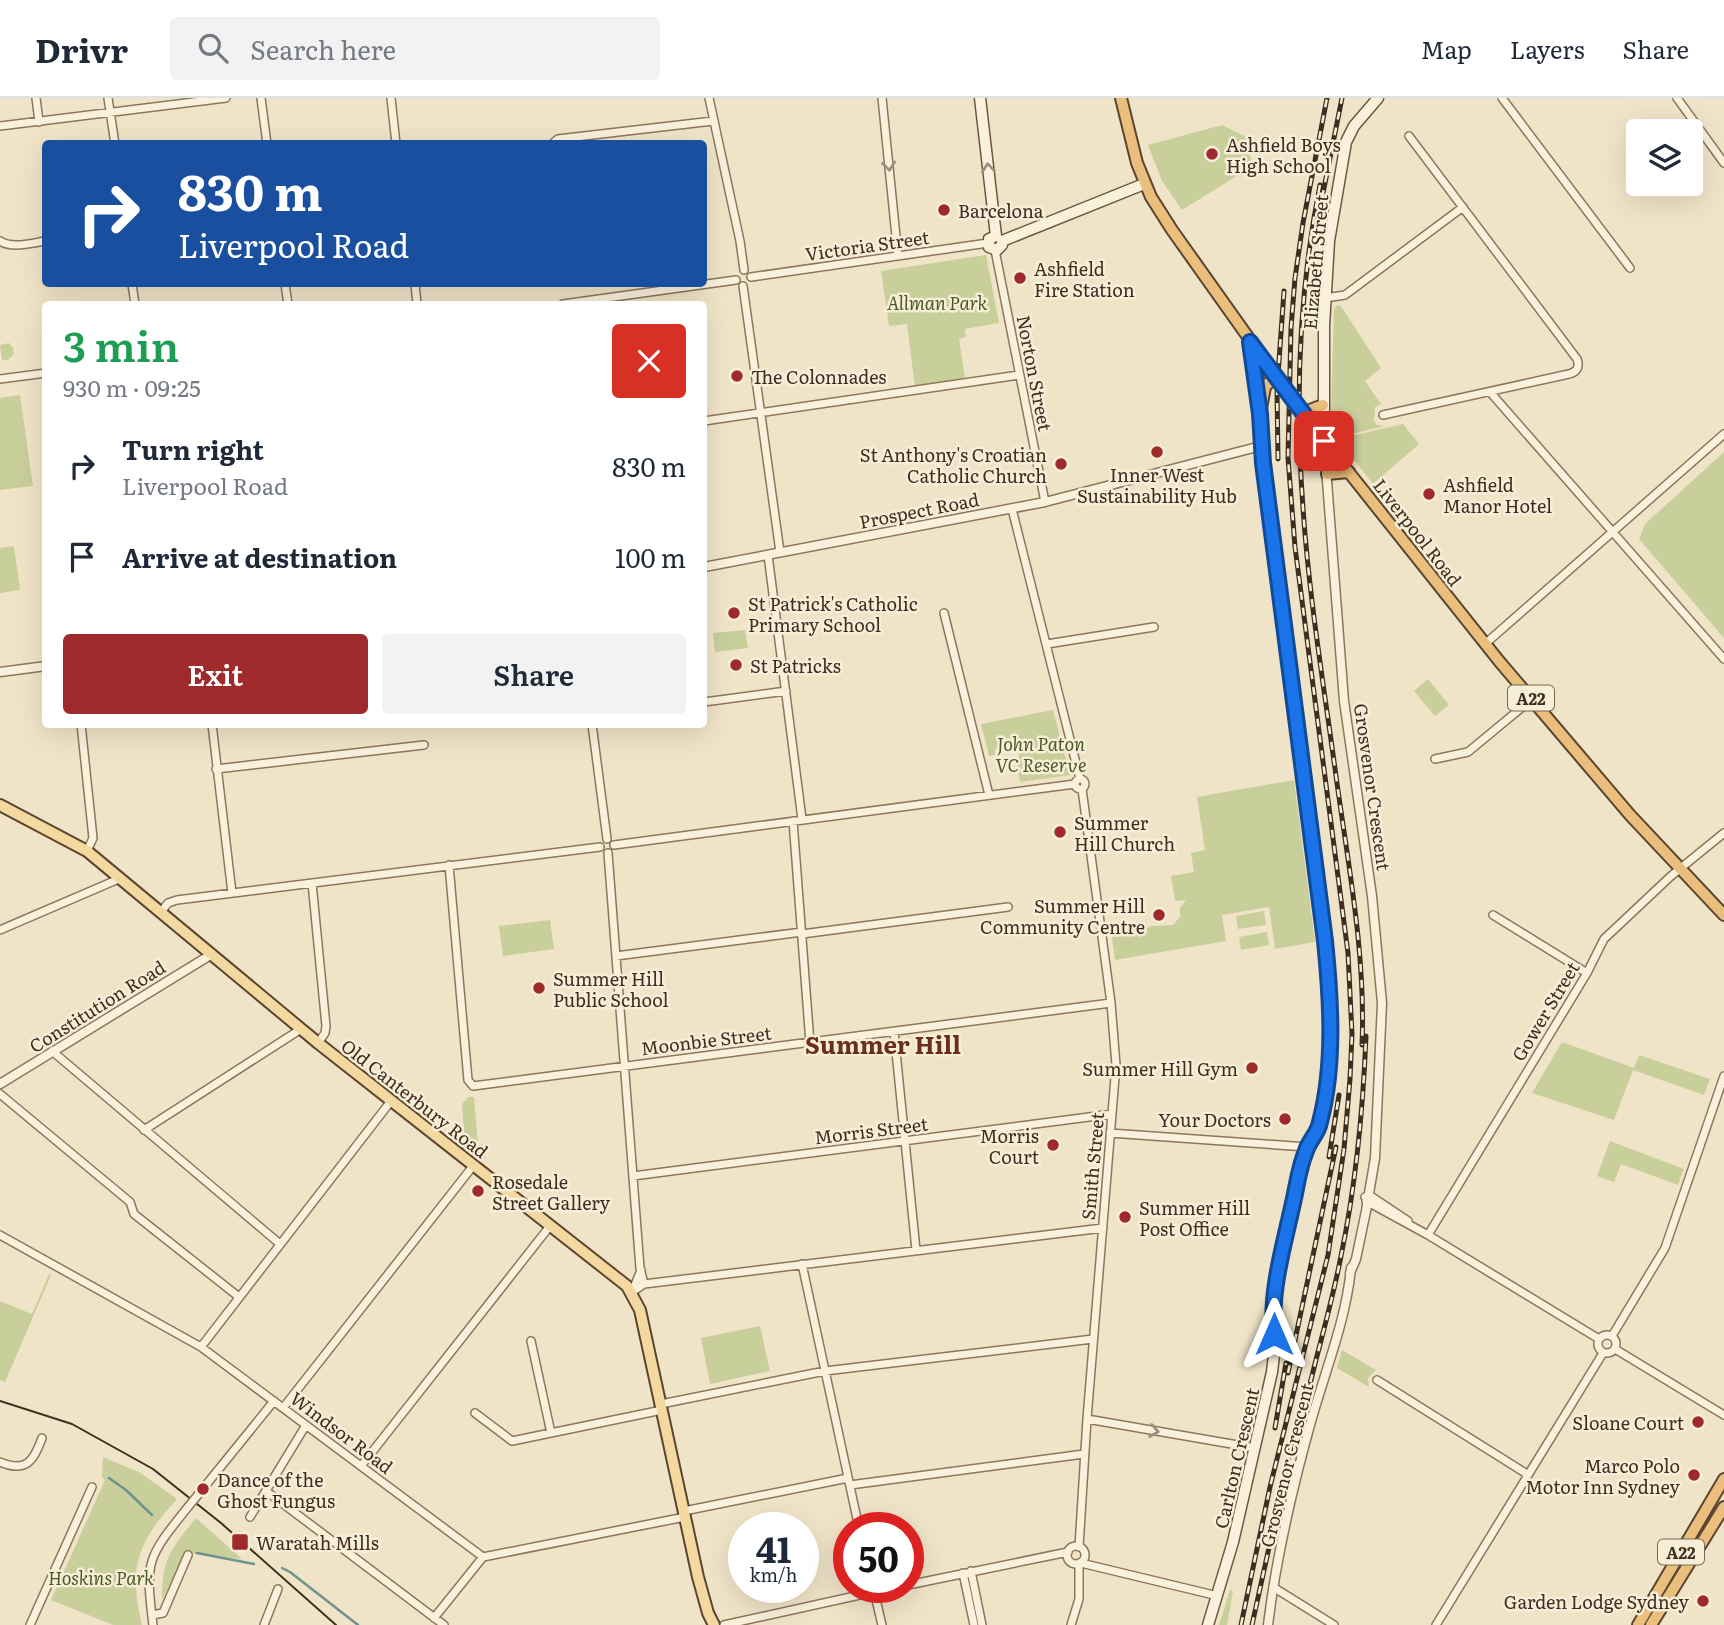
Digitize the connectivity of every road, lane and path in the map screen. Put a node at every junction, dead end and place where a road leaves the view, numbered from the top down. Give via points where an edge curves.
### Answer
1 (36, 98) edge
2 (108, 98) edge
3 (226, 98) edge
4 (261, 98) edge
5 (391, 98) edge
6 (709, 98) edge
7 (882, 98) edge
8 (981, 98) edge
9 (1121, 98) edge
10 (1378, 98) edge
11 (1502, 98) edge
12 (1678, 98) edge
13 (111, 113) junction
14 (39, 121) junction
15 (713, 121) junction
16 (0, 126) edge
17 (1409, 136) dead end
18 (114, 140) edge
19 (266, 140) edge
20 (396, 140) edge
21 (557, 140) edge
22 (1724, 163) edge
23 (1144, 184) junction
24 (1463, 208) junction
25 (999, 238) junction
26 (0, 241) edge
27 (42, 241) edge
28 (991, 247) junction
29 (898, 256) junction
30 (1629, 268) dead end
31 (744, 271) junction
32 (751, 277) junction
33 (736, 280) junction
34 (707, 284) edge
35 (743, 286) junction
36 (686, 287) edge
37 (1325, 298) junction
38 (585, 301) edge
39 (1250, 342) junction
40 (42, 374) edge
41 (1019, 375) junction
42 (1275, 375) junction
43 (0, 379) edge
44 (1490, 392) junction
45 (1323, 405) junction
46 (1306, 411) junction
47 (761, 413) junction
48 (1260, 414) junction
49 (1383, 415) dead end
50 (707, 421) edge
51 (1724, 434) edge
52 (1324, 441) junction
53 (1261, 446) junction
54 (1349, 472) junction
55 (1327, 474) junction
56 (1045, 502) junction
57 (1012, 509) junction
58 (1613, 532) junction
59 (780, 552) junction
60 (768, 555) junction
61 (707, 566) edge
62 (944, 613) dead end
63 (1154, 627) dead end
64 (1047, 644) junction
65 (1485, 644) junction
66 (1724, 659) edge
67 (42, 667) edge
68 (0, 672) edge
69 (786, 691) junction
70 (1532, 699) junction
71 (707, 702) edge
72 (80, 728) edge
73 (212, 728) edge
74 (593, 728) edge
75 (424, 745) dead end
76 (1435, 759) dead end
77 (216, 769) junction
78 (1079, 784) junction
79 (989, 795) junction
80 (0, 805) edge
81 (802, 819) junction
82 (793, 821) junction
83 (1724, 832) edge
84 (607, 839) junction
85 (614, 845) junction
86 (600, 847) junction
87 (87, 851) junction
88 (608, 853) junction
89 (449, 865) junction
90 (1680, 869) junction
91 (121, 878) junction
92 (312, 883) junction
93 (232, 893) junction
94 (1008, 907) dead end
95 (161, 912) junction
96 (1493, 915) dead end
97 (1724, 915) edge
98 (0, 930) edge
99 (802, 933) junction
100 (212, 954) junction
101 (616, 956) junction
102 (1587, 973) junction
103 (1111, 1003) junction
104 (301, 1029) junction
105 (894, 1032) junction
106 (318, 1043) junction
107 (810, 1043) junction
108 (52, 1051) junction
109 (625, 1066) junction
110 (1724, 1076) edge
111 (0, 1084) edge
112 (0, 1094) edge
113 (391, 1101) junction
114 (1112, 1114) junction
115 (145, 1129) junction
116 (1110, 1133) junction
117 (905, 1142) junction
118 (1307, 1147) junction
119 (473, 1166) junction
120 (634, 1177) junction
121 (1367, 1198) junction
122 (550, 1226) junction
123 (1103, 1228) junction
124 (0, 1235) edge
125 (1429, 1235) junction
126 (280, 1244) junction
127 (916, 1250) junction
128 (802, 1264) junction
129 (640, 1270) junction
130 (644, 1284) junction
131 (632, 1292) junction
132 (239, 1297) junction
133 (1612, 1336) junction
134 (1093, 1339) junction
135 (1599, 1339) junction
136 (531, 1341) dead end
137 (201, 1347) junction
138 (1615, 1349) junction
139 (1603, 1353) junction
140 (825, 1371) junction
141 (1377, 1380) dead end
142 (274, 1401) junction
143 (662, 1407) junction
144 (283, 1408) junction
145 (475, 1413) dead end
146 (1724, 1415) edge
147 (1087, 1419) junction
148 (306, 1425) junction
149 (551, 1433) junction
150 (42, 1438) dead end
151 (1255, 1448) junction
152 (1084, 1454) junction
153 (0, 1462) edge
154 (362, 1466) junction
155 (1527, 1474) junction
156 (1724, 1479) edge
157 (849, 1482) junction
158 (92, 1487) dead end
159 (266, 1491) junction
160 (1724, 1507) edge
161 (856, 1512) edge
162 (685, 1514) junction
163 (250, 1517) dead end
164 (1079, 1547) junction
165 (1068, 1552) junction
166 (188, 1555) dead end
167 (482, 1557) junction
168 (1080, 1563) junction
169 (967, 1572) junction
170 (924, 1581) edge
171 (1273, 1587) junction
172 (278, 1588) dead end
173 (1218, 1596) junction
174 (833, 1600) edge
175 (877, 1603) edge
176 (152, 1615) junction
177 (434, 1618) junction
178 (30, 1625) edge
179 (153, 1625) edge
180 (264, 1625) edge
181 (444, 1625) edge
182 (714, 1625) edge
183 (724, 1625) edge
184 (882, 1625) edge
185 (974, 1625) edge
186 (982, 1625) edge
187 (1071, 1625) edge
188 (1208, 1625) edge
189 (1268, 1625) edge
190 (1334, 1625) edge
191 (1436, 1625) edge
192 (1638, 1625) edge
193 (1651, 1625) edge

1 - 14 street
2 - 13 street
3 - 13 street
4 - 19 street
5 - 20 street
6 - 15 street
7 -> 29 street
25 -> 8 main road
9 - 23 highway, Liverpool Road / A22
10 - 37 main road, Elizabeth Street via 1354,126 1344,150
11 - 30 street
12 - 22 street
13 - 14 street
13 - 18 street
14 - 16 street
15 - 21 street
15 - 31 street
17 - 24 street
23 - 25 main road
23 - 39 highway, Liverpool Road / A22
24 - 37 street via 1345,295
24 - 44 street via 1577,359 1578,369 1569,374
25 - 28 main road via 990,237
26 - 27 street via 13,245
28 - 29 street, Victoria Street
28 - 41 street, Norton Street
29 - 32 street, Victoria Street
31 - 32 street
31 - 33 street via 737,273
32 - 35 street
33 - 34 street
33 - 35 street
35 - 47 street
36 - 38 street
37 - 45 main road, Elizabeth Street
39 - 42 highway, Liverpool Road / A22
39 - 48 main road, Carlton Crescent
40 - 43 street
41 - 47 street
41 - 56 street, Norton Street
42 - 46 highway, Liverpool Road / A22, bridge
42 - 48 highway via 1265,387
44 - 49 street
44 - 58 street
45 - 46 highway
45 - 52 main road, Elizabeth Street
46 - 52 highway, Liverpool Road / A22, bridge
47 - 50 street
47 - 59 street
48 - 53 main road, Carlton Crescent
51 - 58 street
52 - 54 highway, Liverpool Road / A22
52 - 55 street, Grosvenor Crescent
53 - 56 street, Prospect Road
53 - 118 main road, Carlton Crescent via 1328,967 1325,1096 1319,1127
54 - 55 highway
54 - 65 highway, Liverpool Road / A22
55 - 121 street, Grosvenor Crescent via 1344,701 1382,1003 1375,1158
56 - 57 street, Prospect Road
57 - 59 street, Prospect Road
57 - 64 street, Smith Street
58 - 65 street
58 - 66 street
59 - 60 street, Prospect Road
60 - 61 street, Prospect Road
60 - 69 street
62 - 79 street
63 - 64 street
64 - 78 street, Smith Street
65 - 70 highway, Liverpool Road / A22
67 - 68 street
69 - 71 street
69 - 81 street
70 - 76 street via 1468,752
70 - 90 highway, Liverpool Road / A22
72 - 87 street via 93,838
73 - 77 street
74 - 84 street
75 - 77 street
77 - 93 street
78 - 79 street
78 - 103 street, Smith Street
79 - 81 street
80 - 87 main road, Old Canterbury Road
81 - 82 street
82 - 85 street
82 - 99 street
83 - 90 street, Gower Street
84 - 85 street
84 - 86 street
85 - 88 street
86 - 88 street
86 - 89 street
87 - 91 main road, Old Canterbury Road
88 - 101 street
89 - 92 street
89 - 109 street, Moonbie Street via 472,1086
90 - 97 highway, Liverpool Road / A22
90 - 102 street, Gower Street via 1604,939
91 - 95 main road, Old Canterbury Road
91 - 98 street
92 - 93 street
92 - 106 street via 326,1026
93 - 95 street via 172,901
94 - 99 street
95 - 100 main road, Old Canterbury Road
96 - 102 street
99 - 101 street
99 - 107 street
100 - 104 main road, Old Canterbury Road
100 - 108 street, Constitution Road
101 - 109 street
102 - 125 street, Gower Street
103 - 105 street, Moonbie Street
103 - 114 street, Smith Street via 1116,1065
104 - 106 main road, Old Canterbury Road
104 - 115 street
105 - 107 street, Moonbie Street
105 - 117 street
106 - 113 main road, Old Canterbury Road
107 - 109 street, Moonbie Street
108 - 111 street, Constitution Road
108 - 115 street
109 - 120 street
110 - 133 street via 1665,1248
112 - 132 street via 130,1202 134,1214
113 - 119 main road, Old Canterbury Road
113 - 126 street
114 - 116 street, Smith Street
114 - 117 street, Morris Street
115 - 126 street
116 - 118 street
116 - 123 street, Smith Street
117 - 120 street, Morris Street
117 - 127 street
118 - 151 main road, Carlton Crescent via 1274,1296 1274,1360
119 - 122 main road, Old Canterbury Road
119 - 144 street
120 - 129 street
121 - 125 street
121 - 171 street, Grosvenor Crescent via 1356,1259 1306,1439
122 - 131 main road, Old Canterbury Road
122 - 154 street
123 - 127 street
123 - 134 street, Smith Street
124 - 137 street, Windsor Road
125 - 135 street
126 - 132 street
127 - 128 street
128 - 130 street
128 - 140 street
129 - 130 street
129 - 131 street
130 - 131 street
131 - 143 main road, Old Canterbury Road
132 - 137 street
133 - 135 street
133 - 138 street
134 - 140 street
134 - 147 street, Smith Street
135 - 139 street
136 - 149 street
137 - 142 street, Windsor Road
138 - 139 street
138 - 146 street
139 - 155 street
140 - 143 street
140 - 157 street
141 - 155 street
142 - 144 street, Windsor Road
142 - 176 street, bridge via 161,1540 148,1581
143 - 149 street
143 - 162 main road, Old Canterbury Road
144 - 148 street, Windsor Road
145 - 149 street via 512,1441
147 -> 151 street
147 - 152 street, Smith Street
148 - 154 street, Windsor Road
148 - 159 street
150 - 153 street via 30,1462 13,1466
151 - 173 main road, Carlton Crescent
152 - 157 street
152 - 164 street, Smith Street
154 - 167 street, Windsor Road
155 - 191 street
156 - 192 highway, A22
157 - 161 street
157 - 162 street
158 - 178 street
159 - 163 street
159 - 177 street
160 - 193 highway, A22
162 - 167 street
162 - 182 main road, Old Canterbury Road via 703,1597
164 - 165 street
164 - 168 street via 1085,1556
165 - 168 street via 1071,1562
165 - 169 street
166 - 176 street via 163,1613
167 - 177 street
168 - 173 street
168 - 187 street via 1079,1599
169 - 170 street
169 - 185 street
169 - 186 street
171 - 189 street, Grosvenor Crescent
171 - 190 street
172 - 180 street
173 - 188 main road, Carlton Crescent
174 - 183 street
175 - 184 street
176 - 179 street
177 - 181 street

